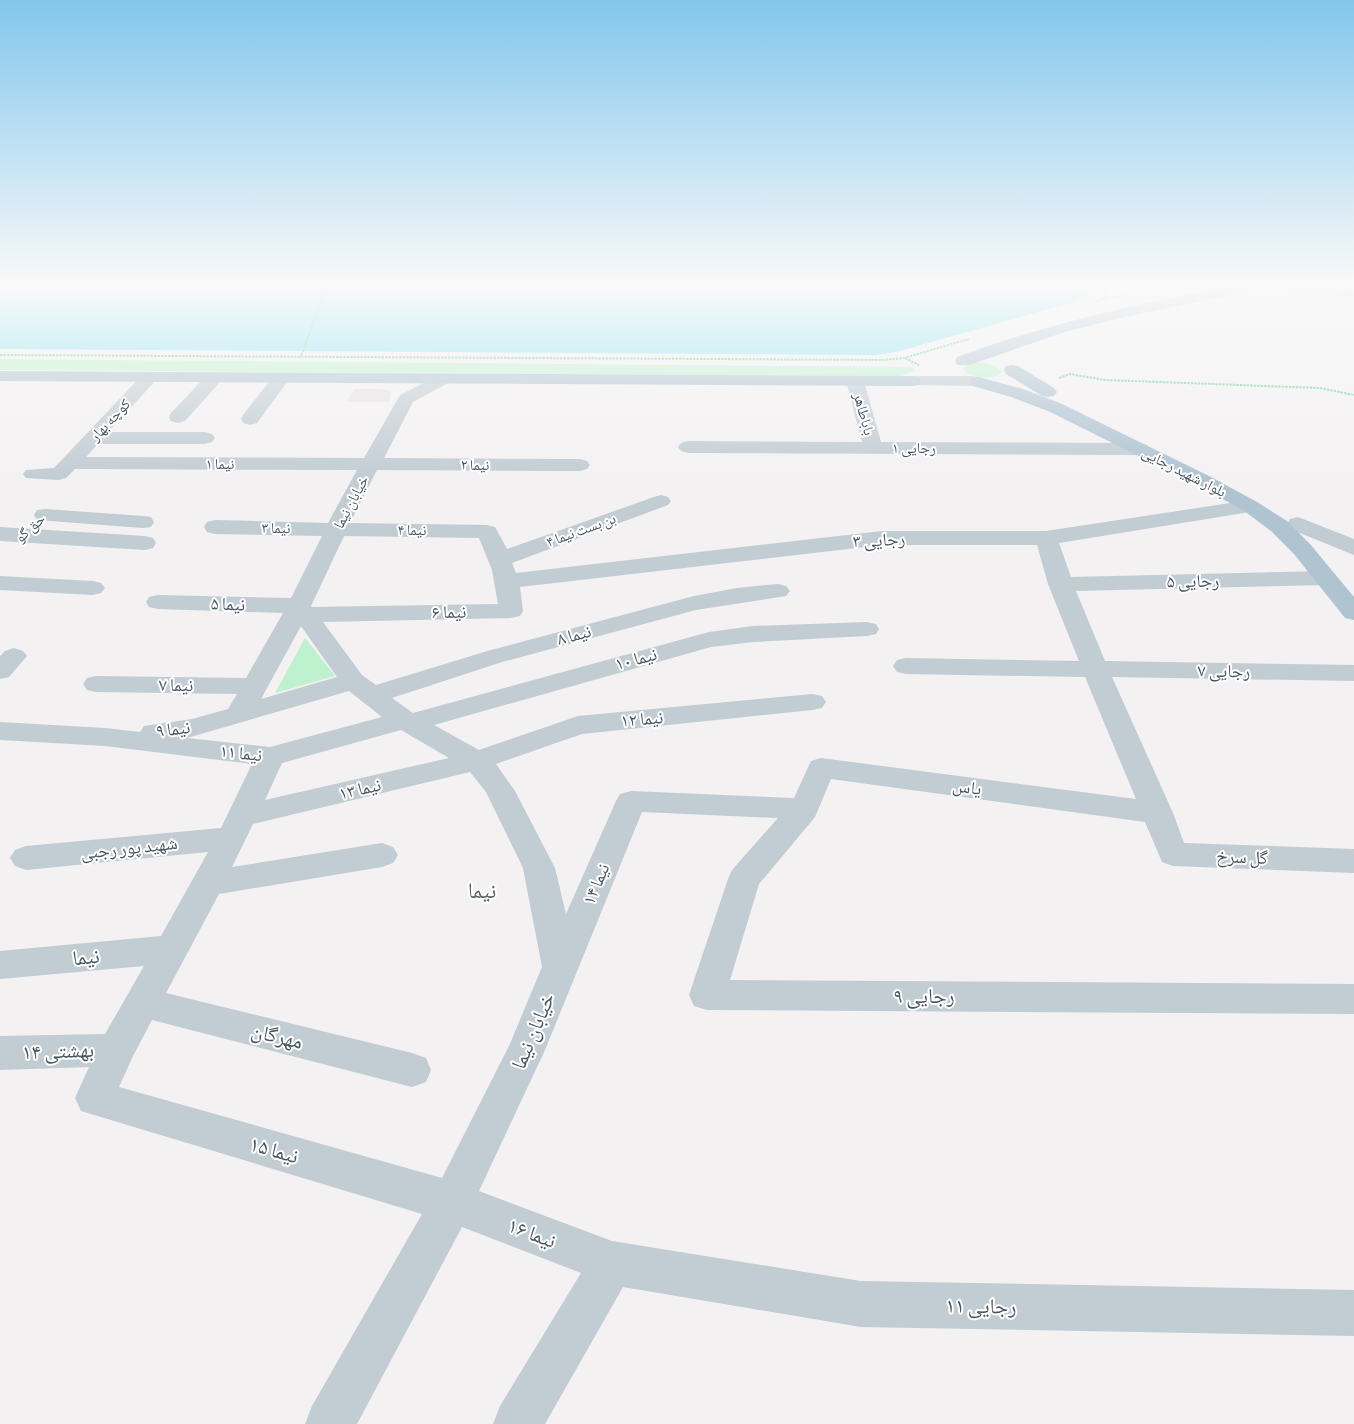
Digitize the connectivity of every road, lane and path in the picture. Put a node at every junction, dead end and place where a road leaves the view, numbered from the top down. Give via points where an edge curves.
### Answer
1 (304, 349) edge
2 (934, 349) edge
3 (992, 349) edge
4 (1033, 349) edge
5 (0, 355) edge
6 (300, 356) junction
7 (959, 364) junction
8 (1011, 368) junction
9 (1070, 374) dead end
10 (150, 376) junction
11 (215, 377) junction
12 (2, 378) edge
13 (281, 378) junction
14 (384, 378) junction
15 (442, 379) junction
16 (855, 381) junction
17 (912, 381) junction
18 (976, 382) junction
19 (1354, 395) edge
20 (406, 399) junction
21 (178, 417) dead end
22 (250, 419) dead end
23 (93, 438) junction
24 (205, 438) dead end
25 (688, 447) dead end
26 (873, 448) junction
27 (1140, 449) junction
28 (69, 463) junction
29 (371, 465) junction
30 (580, 465) dead end
31 (33, 474) dead end
32 (661, 501) dead end
33 (1250, 506) junction
34 (1298, 524) junction
35 (215, 527) dead end
36 (337, 529) junction
37 (487, 532) joint
38 (0, 534) edge
39 (22, 535) junction
40 (1046, 538) junction
41 (1354, 548) edge
42 (0, 555) edge
43 (504, 570) junction
44 (1325, 578) junction
45 (0, 583) edge
46 (1060, 584) junction
47 (1354, 585) edge
48 (93, 588) dead end
49 (778, 591) dead end
50 (158, 602) dead end
51 (302, 610) junction
52 (1354, 613) edge
53 (867, 629) dead end
54 (0, 656) edge
55 (906, 666) dead end
56 (1093, 668) junction
57 (0, 671) edge
58 (1354, 673) edge
59 (96, 684) dead end
60 (255, 686) junction
61 (363, 688) junction
62 (812, 702) dead end
63 (239, 714) junction
64 (407, 722) junction
65 (0, 731) edge
66 (105, 737) junction
67 (270, 757) junction
68 (477, 761) junction
69 (804, 810) junction
70 (1158, 813) junction
71 (237, 827) junction
72 (382, 855) dead end
73 (26, 858) dead end
74 (1354, 861) edge
75 (208, 883) junction
76 (173, 949) junction
77 (0, 965) edge
78 (560, 967) junction
79 (1354, 999) edge
80 (142, 1002) junction
81 (116, 1050) junction
82 (0, 1053) edge
83 (412, 1070) dead end
84 (452, 1202) junction
85 (612, 1263) junction
86 (1354, 1313) edge
87 (330, 1424) edge
88 (518, 1424) edge

1 - 6 path
2 - 6 path via 884,360
3 - 7 main road
4 - 8 main road
5 - 6 path
7 - 8 main road, بلوار شهید رجایی via 987,358
7 - 17 street
7 - 18 main road via 956,373
8 - 18 main road via 1012,373 1004,379
8 - 34 main road, بلوار شهید رجایی via 1067,404 1258,498
9 - 19 path via 1105,380 1320,388
10 - 11 main road
10 - 12 main road
10 - 23 street, کوچه بهار
11 - 13 main road
11 - 21 street
13 - 14 main road
13 - 22 street
14 - 15 main road
14 - 20 street
15 - 16 main road
15 - 20 street
16 - 17 main road
16 - 26 street, باباطاهر
17 - 18 street
18 - 27 main road, بلوار شهید رجایی via 1054,407
20 - 29 street, خیابان نیما
23 - 24 street
23 - 28 street, کوچه بهار
25 - 26 street, رجایی ۱
26 - 27 street, رجایی ۱
27 - 33 main road, بلوار شهید رجایی
28 - 29 street, نیما ۱
28 - 31 street via 59,474
29 - 30 street, نیما ۲
29 - 36 street, خیابان نیما
32 - 43 street, بن بست نیما ۴
33 - 40 street, رجایی ۳
33 - 44 main road, بلوار شهید رجایی via 1279,526
34 - 41 street
34 - 47 main road, بلوار شهید رجایی
35 - 36 street, نیما ۳
36 - 37 street, نیما ۴
36 - 51 street, خیابان نیما
37 - 43 street, نیما ۶
38 - 39 street
39 - 39 street, حق گو via 52,508 144,533
39 - 42 street, حق گو
40 - 43 street, رجایی ۳ via 882,538
40 - 46 street
43 - 51 street, نیما ۶ via 511,611
44 - 46 street, رجایی ۵
44 - 52 main road, بلوار شهید رجایی
45 - 48 street
46 - 56 street
49 - 61 street, نیما ۸ via 694,603
50 - 51 street, نیما ۵
51 - 60 street, خیابان نیما
51 - 61 street
53 - 64 street, نیما ۱۰ via 753,634 709,640
54 - 57 street via 14,656
55 - 56 street, رجایی ۷
56 - 58 street, رجایی ۷
56 - 70 street
59 - 60 street, نیما ۷
60 - 63 street, خیابان نیما
61 - 63 street, نیما ۸
61 - 64 street
62 - 68 street, نیما ۱۲ via 578,725
63 - 66 street, نیما ۹ via 193,728
64 - 67 street, نیما ۱۱
64 - 68 street
65 - 66 street
66 - 67 street, نیما ۱۱
67 - 71 street
68 - 71 street, نیما ۱۳
68 - 78 street via 500,791 539,868
69 - 70 street, یاس via 821,768
69 - 78 street, نیما ۱۴ via 631,802
69 - 79 street, رجایی ۹ via 744,879 707,995
70 - 74 street, گل سرخ via 1173,854
71 - 73 street, شهید پور رجبی
71 - 75 street
72 - 75 street
75 - 76 street
76 - 77 street, نیما
76 - 80 street
78 - 84 street, خیابان نیما via 526,1050
80 - 81 street
80 - 83 street, مهرگان
81 - 82 street, بهشتی ۱۴
81 - 84 street, نیما ۱۵ via 95,1098
84 - 85 street, نیما ۱۶
84 - 87 street, خیابان نیما
85 - 86 street, رجایی ۱۱ via 861,1304
85 - 88 street

